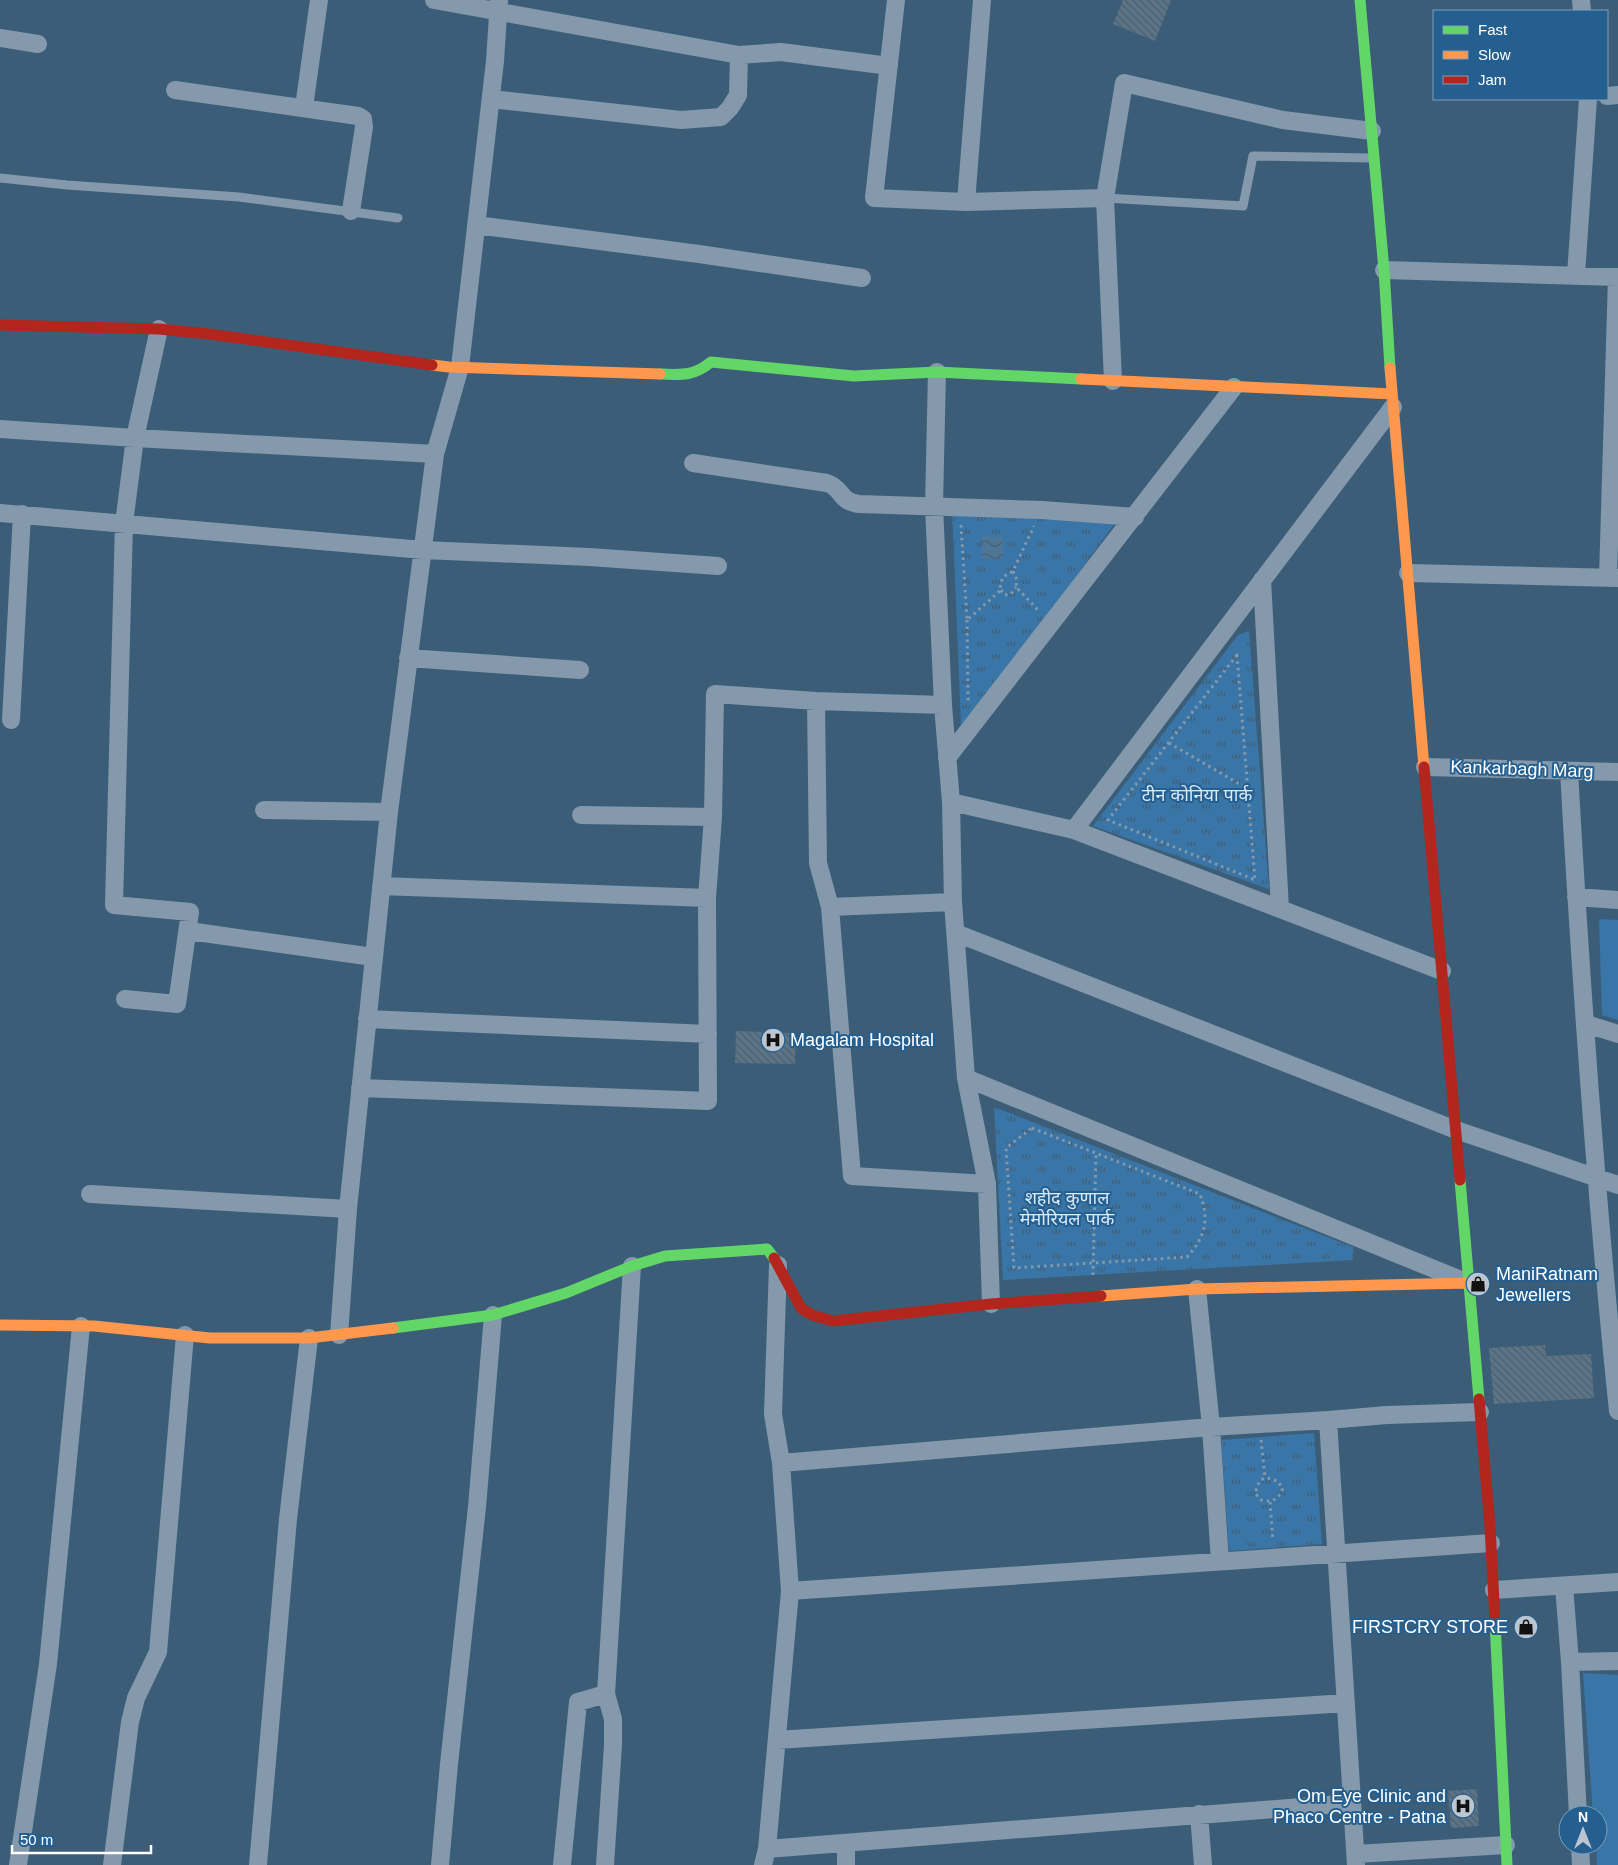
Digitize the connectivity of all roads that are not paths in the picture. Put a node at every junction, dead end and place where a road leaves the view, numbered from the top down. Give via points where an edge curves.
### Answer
1 (319, 0) edge
2 (434, 0) edge
3 (896, 0) edge
4 (982, 0) edge
5 (1360, 0) edge
6 (499, 6) edge
7 (0, 38) edge
8 (38, 44) dead end
9 (739, 55) junction
10 (889, 66) junction
11 (175, 90) dead end
12 (491, 99) junction
13 (1588, 100) edge
14 (304, 107) junction
15 (1372, 131) junction
16 (1374, 158) junction
17 (0, 178) edge
18 (1105, 198) junction
19 (966, 202) junction
20 (351, 211) junction
21 (398, 218) dead end
22 (476, 225) junction
23 (1384, 270) junction
24 (1576, 274) junction
25 (1618, 277) edge
26 (862, 278) dead end
27 (0, 325) edge
28 (159, 329) junction
29 (460, 367) junction
30 (937, 372) junction
31 (1113, 381) junction
32 (1234, 387) junction
33 (1392, 400) junction
34 (0, 429) edge
35 (135, 438) junction
36 (435, 454) junction
37 (693, 463) dead end
38 (934, 506) junction
39 (0, 513) edge
40 (22, 514) junction
41 (1135, 517) junction
42 (124, 523) junction
43 (423, 550) junction
44 (718, 566) dead end
45 (1408, 573) junction
46 (1613, 578) edge
47 (1262, 580) junction
48 (408, 658) junction
49 (580, 670) dead end
50 (816, 702) junction
51 (943, 705) junction
52 (11, 720) dead end
53 (947, 758) junction
54 (1425, 767) junction
55 (1569, 771) junction
56 (1618, 772) edge
57 (951, 802) junction
58 (264, 810) dead end
59 (389, 812) junction
60 (581, 815) dead end
61 (713, 817) junction
62 (1074, 830) junction
63 (381, 886) junction
64 (707, 898) junction
65 (1576, 898) junction
66 (1618, 900) edge
67 (953, 902) junction
68 (830, 907) junction
69 (1280, 909) junction
70 (189, 931) junction
71 (956, 933) junction
72 (373, 957) junction
73 (1442, 972) junction
74 (125, 1000) dead end
75 (367, 1019) junction
76 (1586, 1024) junction
77 (708, 1034) junction
78 (1618, 1034) edge
79 (966, 1078) junction
80 (360, 1088) junction
81 (1456, 1130) junction
82 (1596, 1177) junction
83 (987, 1184) junction
84 (1618, 1186) edge
85 (90, 1194) dead end
86 (348, 1209) junction
87 (778, 1262) junction
88 (632, 1266) junction
89 (1469, 1283) junction
90 (1197, 1289) junction
91 (991, 1304) junction
92 (493, 1315) junction
93 (0, 1325) edge
94 (81, 1326) junction
95 (339, 1335) junction
96 (185, 1336) junction
97 (309, 1338) junction
98 (1614, 1338) edge
99 (1480, 1412) junction
100 (1618, 1412) edge
101 (1328, 1420) junction
102 (1211, 1427) junction
103 (781, 1463) junction
104 (1491, 1543) junction
105 (1336, 1555) junction
106 (1220, 1561) junction
107 (1618, 1582) edge
108 (1564, 1586) junction
109 (1494, 1590) junction
110 (790, 1591) junction
111 (1618, 1661) edge
112 (1570, 1662) junction
113 (606, 1694) junction
114 (1346, 1702) junction
115 (777, 1740) junction
116 (1352, 1803) junction
117 (1577, 1805) edge
118 (1199, 1814) junction
119 (846, 1843) junction
120 (1506, 1845) junction
121 (765, 1857) edge
122 (1356, 1860) edge
123 (18, 1865) edge
124 (112, 1865) edge
125 (258, 1865) edge
126 (440, 1865) edge
127 (562, 1865) edge
128 (605, 1865) edge
129 (846, 1865) edge
130 (1203, 1865) edge
131 (1507, 1865) edge

1 - 14 street
2 - 6 street
3 - 10 street
4 - 19 street
5 - 15 street
6 - 9 street
6 - 12 street
7 - 8 street
9 - 10 street via 781,52
9 - 12 street via 738,94 721,117 681,120
10 - 19 street via 874,198
11 - 14 street
12 - 22 street
13 - 24 street
14 - 20 street via 363,119
15 - 16 street
15 - 18 street via 1283,120 1124,84
16 - 18 lane via 1253,156 1243,206
16 - 23 street
17 - 20 lane via 68,186 239,197
18 - 19 street
18 - 31 street
20 - 21 lane
22 - 26 street
22 - 29 street
23 - 24 street
23 - 33 street
24 - 25 street
25 - 46 street
27 - 28 street
28 - 29 street
28 - 35 street
29 - 30 street via 684,375 700,371 711,362 854,376
29 - 36 street
30 - 31 street
30 - 38 street
31 - 32 street
32 - 33 street
32 - 41 street
33 - 45 street
33 - 47 street
34 - 35 street
35 - 36 street
35 - 42 street
36 - 43 street
37 - 38 street via 827,483 834,485 850,503
38 - 41 street via 1042,518
38 - 51 street
39 - 40 street
40 - 42 street
40 - 52 street
41 - 53 street
42 - 43 street
42 - 70 street via 114,905 190,912
43 - 44 street via 589,556
43 - 48 street
45 - 46 street
45 - 54 street
47 - 62 street
47 - 69 street
48 - 49 street
48 - 59 street
50 - 51 street
50 - 61 street via 715,694
50 - 68 street via 818,863
51 - 53 street
53 - 57 street
54 - 55 street, Kankarbagh Marg
54 - 73 street
55 - 56 street, Kankarbagh Marg
55 - 65 street
57 - 62 street
57 - 67 street
58 - 59 street
59 - 63 street
60 - 61 street
61 - 64 street
62 - 69 street
63 - 64 street
63 - 72 street
64 - 77 street
65 - 66 street
65 - 76 street
67 - 68 street
67 - 71 street
68 - 83 street via 852,1176
69 - 73 street
70 - 72 street
70 - 74 street via 177,1004
71 - 79 street
71 - 81 street
72 - 75 street
73 - 81 street
75 - 77 street
75 - 80 street
76 - 78 street
76 - 82 street
77 - 80 street via 708,1101
79 - 83 street
79 - 89 street
80 - 86 street
81 - 82 street
81 - 89 street
82 - 84 street
82 - 98 street
83 - 91 street
85 - 86 street
86 - 95 street
87 - 88 street via 767,1250 665,1256
87 - 91 street via 801,1308 833,1321
87 - 103 street via 773,1414
88 - 92 street via 566,1293
88 - 113 street
89 - 90 street
89 - 99 street
90 - 91 street
90 - 102 street
92 - 95 street
92 - 126 street
93 - 94 street
94 - 96 street
94 - 123 street via 48,1664
95 - 97 street
96 - 97 street
96 - 124 street via 158,1652 136,1698 130,1722
97 - 125 street via 288,1520
98 - 100 street
99 - 101 street
99 - 104 street
101 - 102 street
101 - 105 street
102 - 103 street
102 - 106 street
103 - 110 street
104 - 105 street
104 - 109 street
105 - 106 street
105 - 114 street
106 - 110 street
107 - 108 street
108 - 109 street
108 - 112 street
109 - 120 street
110 - 115 street
111 - 112 street
112 - 117 street
113 - 127 street via 578,1702
113 - 128 street via 613,1720 613,1745
114 - 115 street
114 - 116 street
115 - 121 street
116 - 118 street
116 - 122 street
118 - 119 street
118 - 130 street
119 - 121 street
119 - 129 street
120 - 122 street
120 - 131 street

